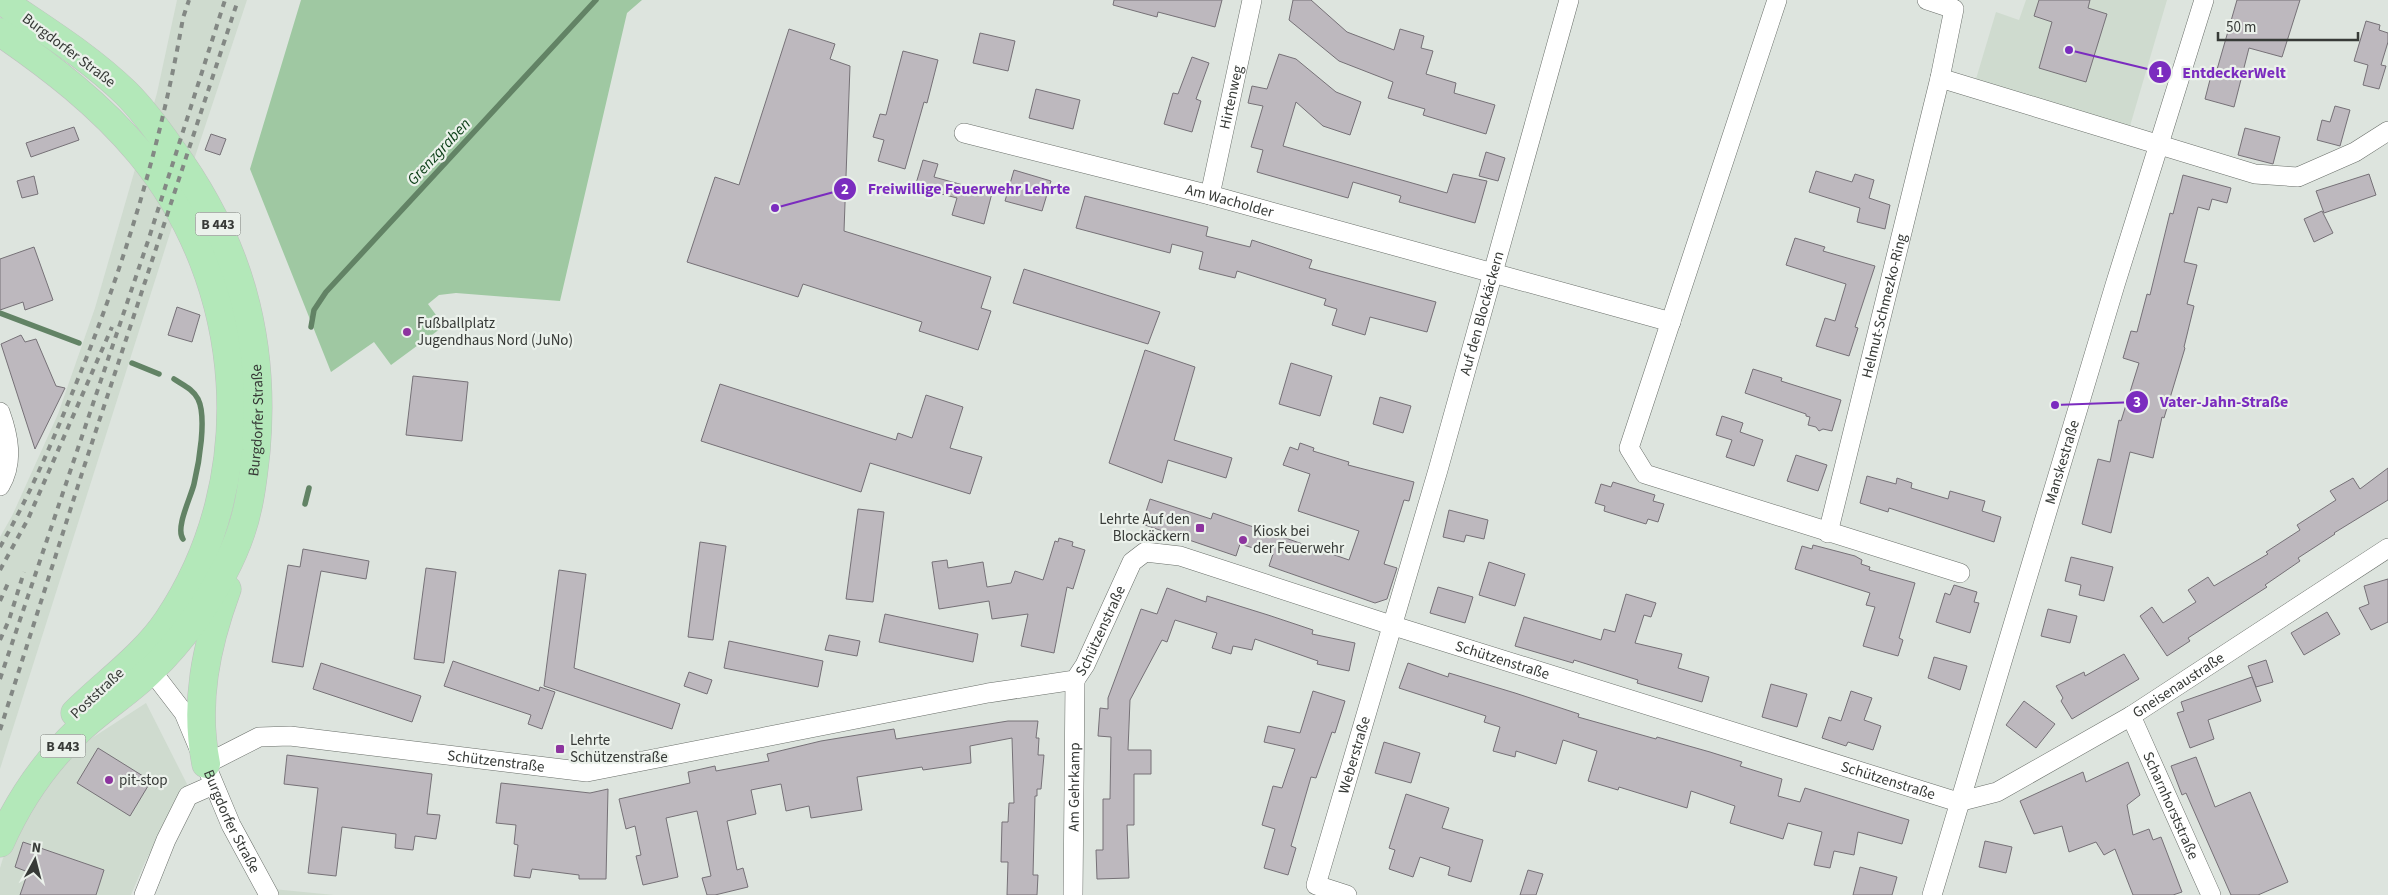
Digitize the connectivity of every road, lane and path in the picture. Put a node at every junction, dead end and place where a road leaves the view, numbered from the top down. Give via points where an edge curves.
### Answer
1 (1, 0) edge
2 (1252, 0) edge
3 (1569, 0) edge
4 (1776, 0) edge
5 (1927, 0) edge
6 (2204, 0) edge
7 (0, 32) edge
8 (1940, 78) junction
9 (2388, 131) edge
10 (964, 132) dead end
11 (2160, 145) junction
12 (1210, 195) junction
13 (1494, 274) junction
14 (1671, 322) junction
15 (0, 412) edge
16 (0, 486) edge
17 (241, 533) junction
18 (1828, 533) junction
19 (2388, 548) edge
20 (1960, 573) dead end
21 (1394, 626) junction
22 (145, 662) junction
23 (1075, 680) junction
24 (2131, 716) junction
25 (210, 774) junction
26 (1958, 802) junction
27 (0, 838) edge
28 (0, 844) edge
29 (1330, 891) edge
30 (144, 895) edge
31 (269, 895) edge
32 (1073, 895) edge
33 (1932, 895) edge
34 (2211, 895) edge

1 - 17 main road, Burgdorfer Straße / B 443 via 92,63 126,92 190,174 220,227 245,300 254,337 257,370 258,421 254,466
2 - 12 street, Hirtenweg
3 - 13 street, Auf den Blockäckern
4 - 14 street
5 - 8 street, Helmut-Schmezko-Ring via 1954,8
6 - 11 street, Manskestraße
7 - 22 main road, Burgdorfer Straße / B 443 via 75,86 140,153 178,208 208,271 218,302 230,370 231,403 221,498 191,582
8 - 11 street
8 - 18 street, Helmut-Schmezko-Ring
9 - 11 street via 2355,152 2298,177 2255,174
10 - 12 street, Am Wacholder
11 - 26 street, Manskestraße
12 - 13 street, Am Wacholder
13 - 14 street
13 - 21 street, Auf den Blockäckern
14 - 18 street via 1628,448 1645,474
15 - 16 street via 9,450
17 - 22 main road, Burgdorfer Straße / B 443 via 212,592 194,619
17 - 25 main road via 233,572 214,626 204,669 201,740
18 - 20 street
19 - 24 street, Gneisenaustraße
21 - 23 street, Schützenstraße via 1180,556 1144,552 1132,562
21 - 26 street, Schützenstraße
21 - 29 street, Weberstraße
22 - 25 street, Burgdorfer Straße via 184,713
22 - 27 main road, Poststraße / B 443 via 104,684 47,744 18,788
22 - 28 main road, Poststraße / B 443 via 58,751 25,793
23 - 25 street, Schützenstraße via 988,693 587,772 290,736 259,737
23 - 32 street, Am Gehrkamp
24 - 26 street, Gneisenaustraße via 1997,792
24 - 34 street, Scharnhorststraße
25 - 30 street, Schützenstraße via 188,796
25 - 31 street, Burgdorfer Straße via 230,824
26 - 33 street, Manskestraße

